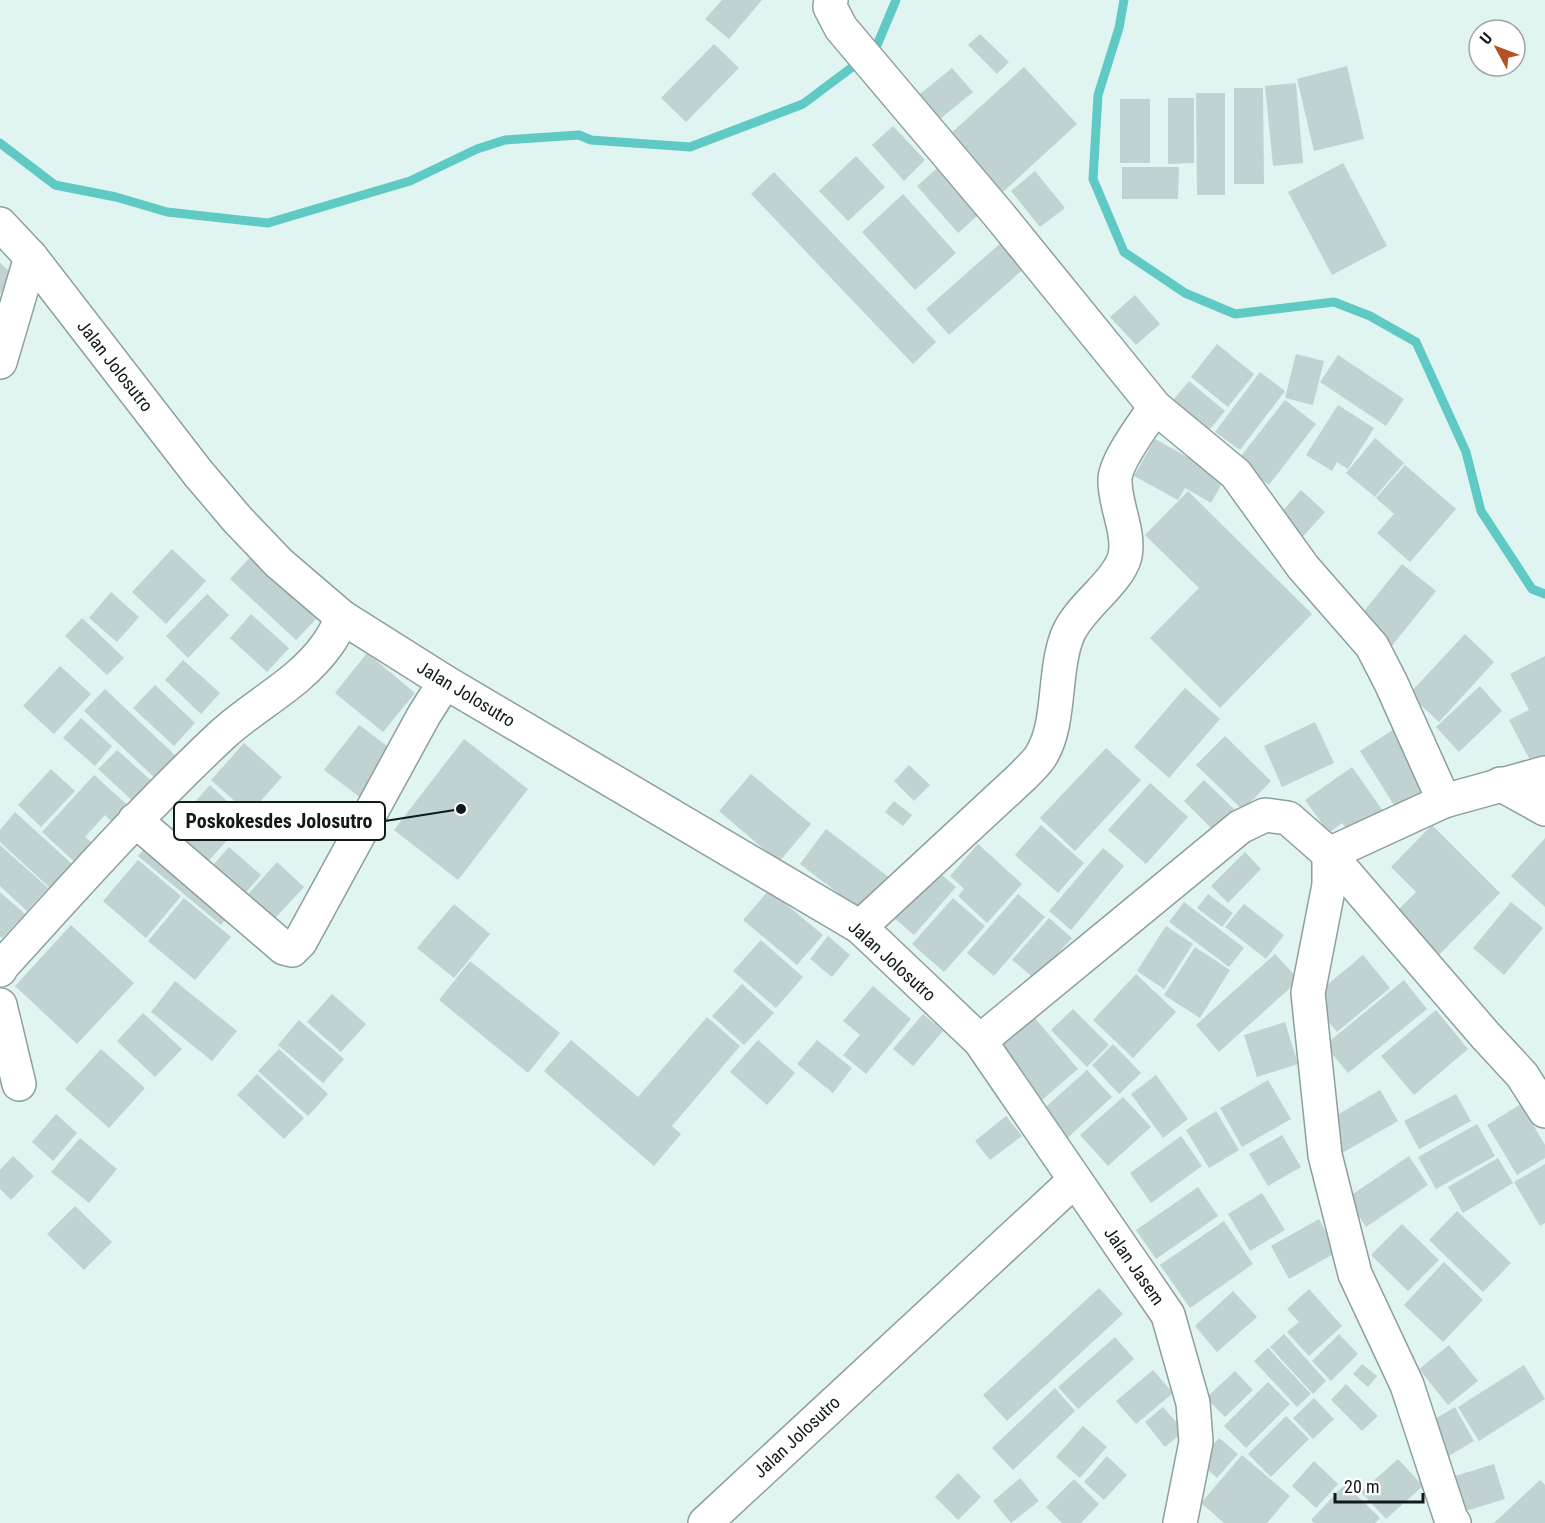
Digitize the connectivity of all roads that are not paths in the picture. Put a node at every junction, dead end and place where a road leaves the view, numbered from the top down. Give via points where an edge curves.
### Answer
1 (831, 0) edge
2 (0, 224) edge
3 (32, 257) junction
4 (0, 362) edge
5 (1155, 407) junction
6 (342, 617) junction
7 (445, 682) junction
8 (1545, 773) edge
9 (1500, 784) junction
10 (1444, 801) junction
11 (1545, 809) edge
12 (135, 820) junction
13 (1329, 854) junction
14 (860, 927) junction
15 (0, 970) edge
16 (0, 1005) edge
17 (980, 1041) junction
18 (19, 1084) dead end
19 (1545, 1111) edge
20 (1075, 1180) junction
21 (705, 1523) edge
22 (1180, 1523) edge
23 (1454, 1523) edge

1 - 5 street via 835,18 856,46
2 - 3 street, Jalan Jolosutro
3 - 4 street
3 - 6 street, Jalan Jolosutro via 237,519 279,563
5 - 10 street via 1236,474 1303,567 1372,646
5 - 14 street via 1115,478 1126,544 1124,557 1117,572 1075,620 1068,634 1049,738 1042,756
6 - 7 street, Jalan Jolosutro
6 - 12 street via 328,644 298,677 225,732
7 - 12 street via 292,950 284,948
7 - 14 street, Jalan Jolosutro
8 - 9 street
9 - 10 street
9 - 11 street
10 - 13 street
12 - 15 street
13 - 17 street via 1288,818 1265,815 1240,827
13 - 19 street via 1522,1075
13 - 23 street via 1329,885 1308,993 1325,1155 1355,1274 1407,1385
14 - 17 street, Jalan Jolosutro
16 - 18 street
17 - 20 street, Jalan Jasem
20 - 21 street, Jalan Jolosutro
20 - 22 street, Jalan Jasem via 1168,1315 1193,1403 1196,1442

